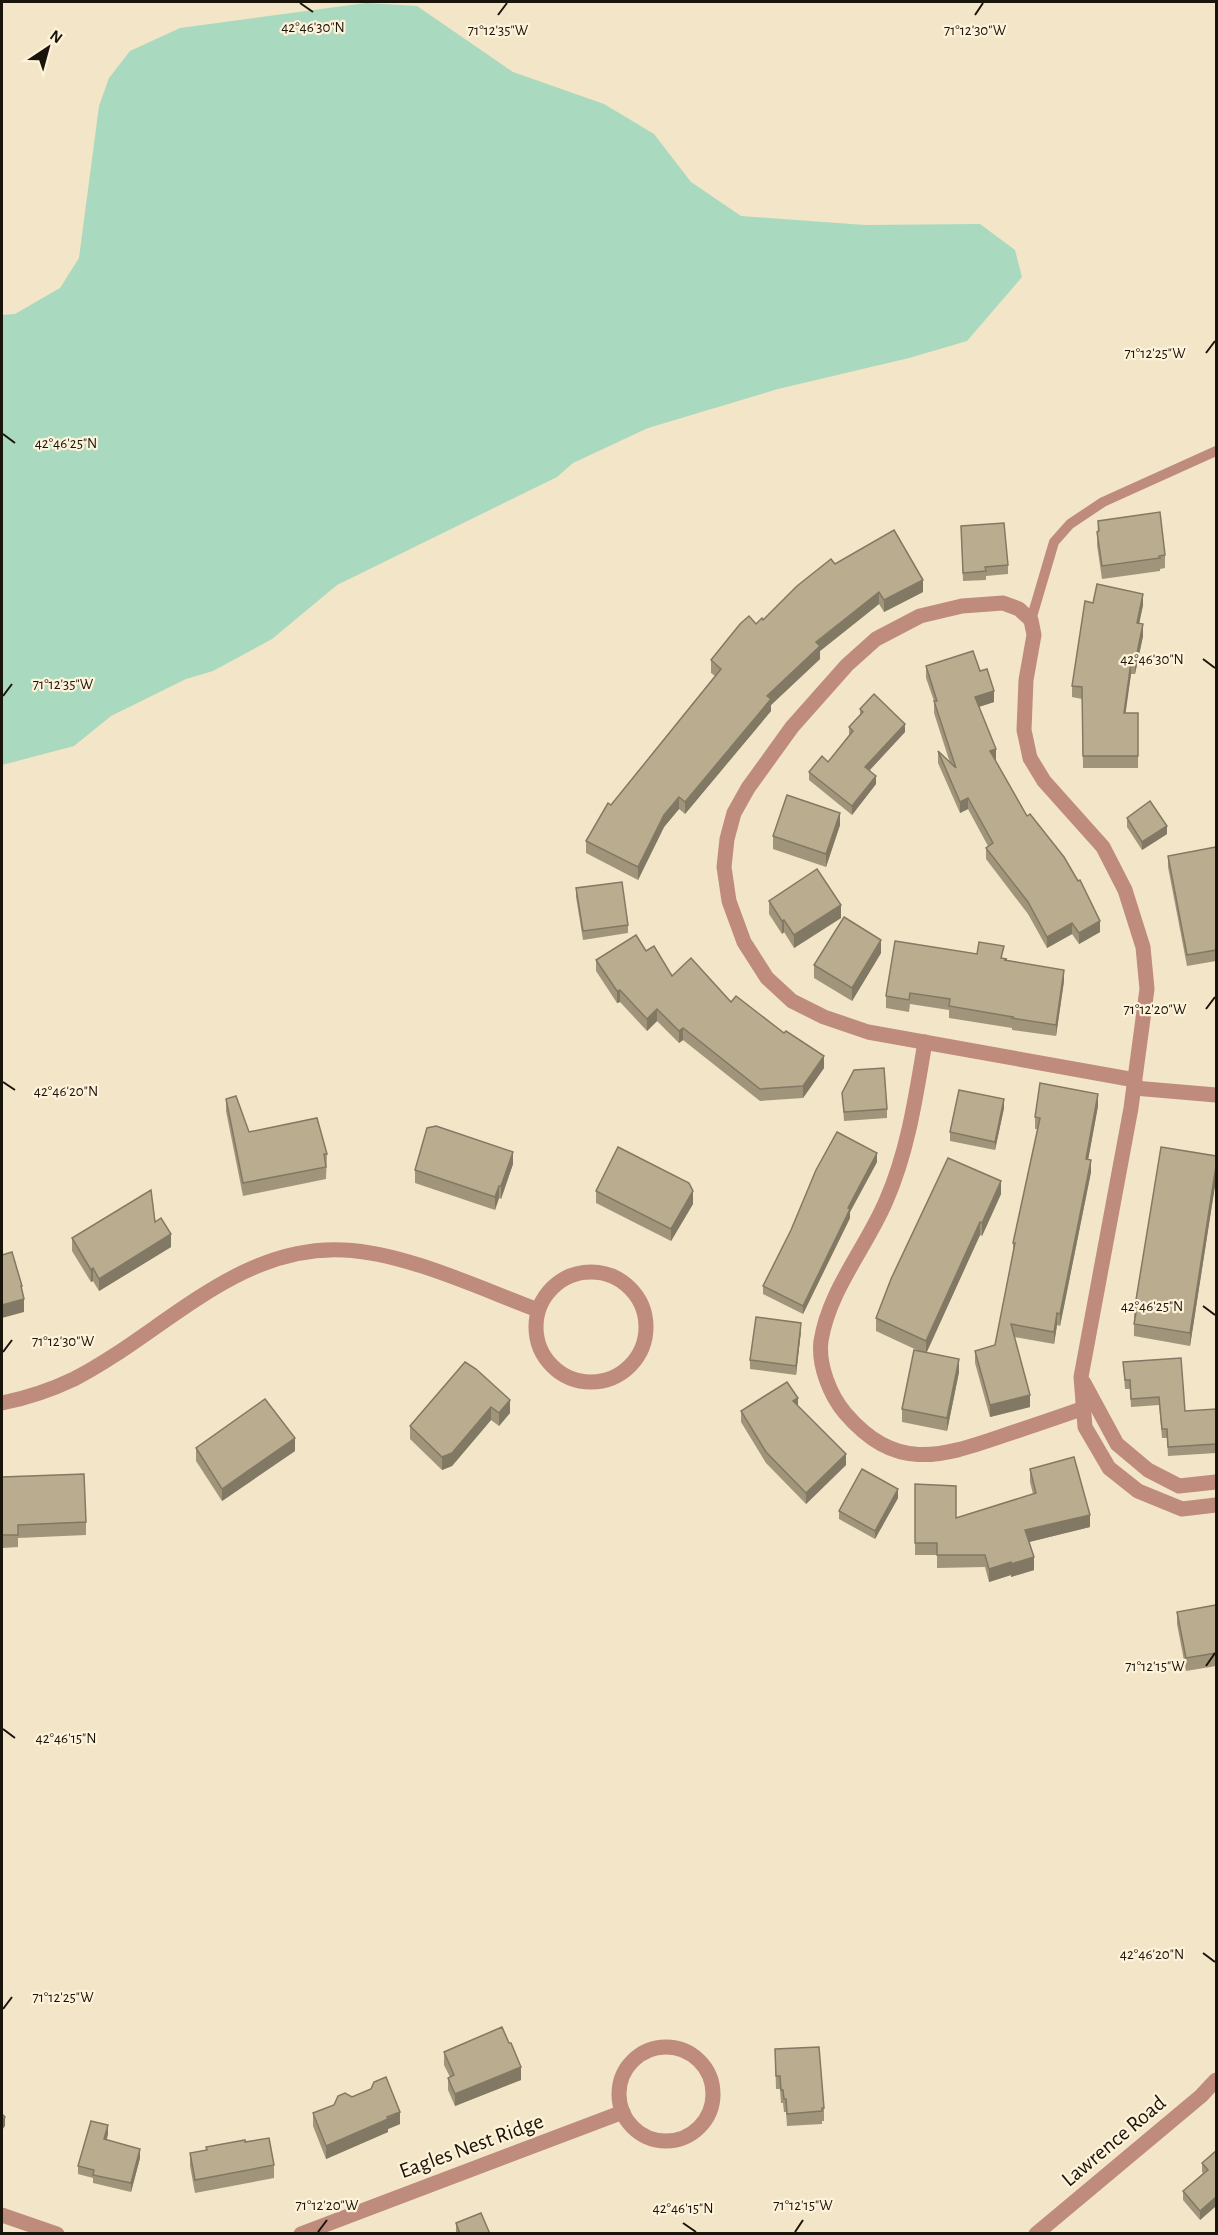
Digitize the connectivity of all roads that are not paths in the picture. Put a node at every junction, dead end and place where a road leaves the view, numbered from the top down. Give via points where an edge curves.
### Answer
1 (1216, 451) edge
2 (1031, 620) junction
3 (925, 1042) junction
4 (1135, 1084) junction
5 (1216, 1095) edge
6 (538, 1310) junction
7 (1081, 1377) junction
8 (2, 1403) edge
9 (1084, 1408) junction
10 (1216, 1482) edge
11 (1216, 1505) edge
12 (1216, 2079) edge
13 (623, 2112) junction
14 (2, 2216) edge
15 (57, 2234) edge
16 (301, 2234) edge
17 (1035, 2234) edge

1 - 2 lane via 1103,502 1070,524 1054,542
2 - 3 street via 1019,609 1003,603 962,606 920,616 876,639 847,665 792,727 748,788 734,813 727,839 724,867 729,902 744,942 767,978 792,1001 824,1017 868,1032
2 - 4 street via 1034,635 1026,680 1024,730 1030,758 1044,781 1103,847 1125,890 1143,947 1147,989
3 - 4 street
3 - 9 street via 899,1169 828,1312 821,1343 822,1365 831,1389 858,1428 891,1448 924,1456 949,1454
4 - 5 street
4 - 7 street
6 - 6 street via 536,1333 544,1357 562,1374 574,1379 611,1378 632,1364 643,1344 646,1322 639,1301 625,1283 605,1273 582,1272 561,1280 544,1297
6 - 8 street via 375,1254 317,1249 288,1254 227,1281 74,1379
7 - 9 street
7 - 10 street via 1117,1444 1148,1470 1179,1486
9 - 11 street via 1085,1427 1109,1468 1138,1491 1182,1509
12 - 17 street, Lawrence Road
13 - 13 street via 634,2129 652,2139 672,2141 690,2135 710,2113 714,2093 709,2074 697,2058 680,2049 651,2049 634,2059 623,2074 619,2093
13 - 16 street, Eagles Nest Ridge
14 - 15 street

